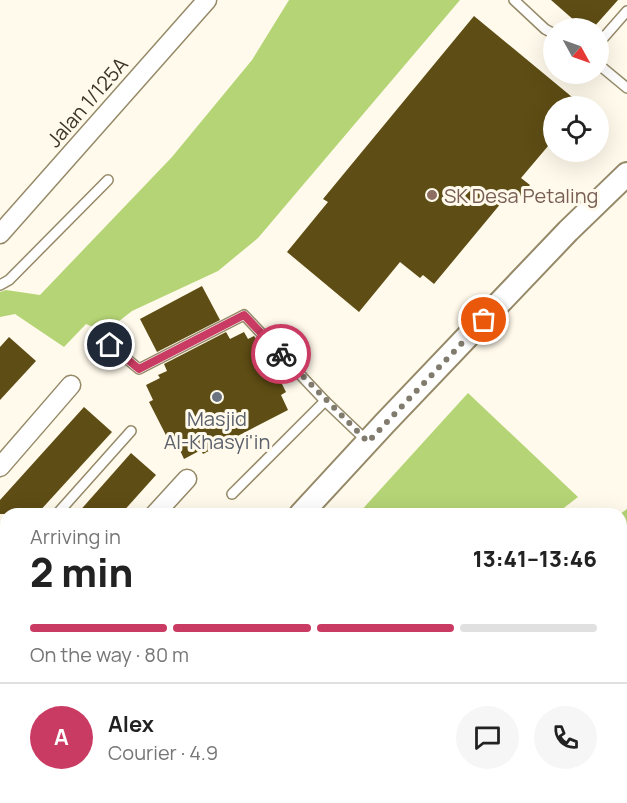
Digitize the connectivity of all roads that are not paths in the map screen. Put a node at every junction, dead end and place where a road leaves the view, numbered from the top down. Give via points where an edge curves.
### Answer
1 (207, 0) edge
2 (514, 0) edge
3 (627, 11) edge
4 (543, 27) edge
5 (609, 31) edge
6 (609, 71) edge
7 (625, 81) edge
8 (627, 174) edge
9 (108, 180) dead end
10 (0, 234) edge
11 (0, 285) edge
12 (110, 345) dead end
13 (71, 385) dead end
14 (325, 401) junction
15 (131, 431) dead end
16 (368, 442) junction
17 (0, 467) edge
18 (187, 479) dead end
19 (232, 494) dead end
20 (62, 508) edge
21 (160, 508) edge
22 (307, 508) edge

1 - 10 street, Jalan 1/125A
2 - 4 lane
3 - 5 lane
6 - 7 lane
8 - 16 street
9 - 11 lane
12 - 14 lane via 139,369 244,315
13 - 17 street
14 - 16 lane
14 - 19 lane
15 - 20 lane
16 - 22 street
18 - 21 street

